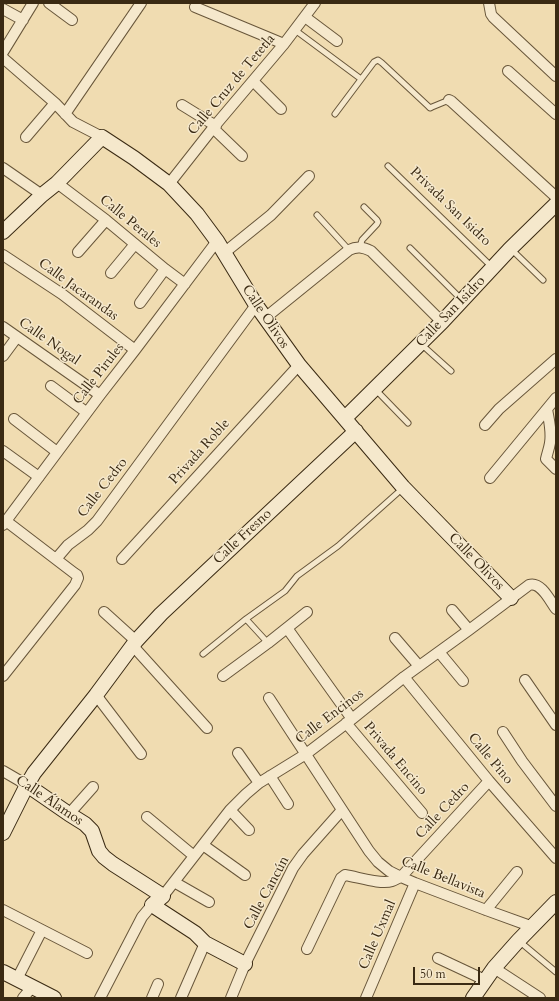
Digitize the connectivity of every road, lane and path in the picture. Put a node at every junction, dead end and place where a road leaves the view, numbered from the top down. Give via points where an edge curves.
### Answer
1 (33, 3) edge
2 (49, 3) edge
3 (141, 3) edge
4 (315, 3) edge
5 (489, 3) edge
6 (195, 7) dead end
7 (3, 9) edge
8 (305, 17) junction
9 (23, 20) junction
10 (72, 20) dead end
11 (295, 30) junction
12 (337, 41) dead end
13 (284, 44) junction
14 (3, 52) edge
15 (3, 58) edge
16 (508, 71) dead end
17 (556, 76) edge
18 (361, 79) junction
19 (253, 81) junction
20 (449, 100) joint
21 (55, 102) junction
22 (182, 105) dead end
23 (281, 109) dead end
24 (66, 114) junction
25 (335, 114) dead end
26 (556, 114) edge
27 (215, 127) junction
28 (26, 137) dead end
29 (102, 137) junction
30 (242, 156) dead end
31 (388, 166) dead end
32 (3, 168) edge
33 (309, 176) dead end
34 (57, 183) junction
35 (169, 184) junction
36 (42, 195) junction
37 (556, 197) edge
38 (556, 204) edge
39 (364, 207) dead end
40 (317, 215) dead end
41 (106, 220) junction
42 (3, 232) edge
43 (135, 244) junction
44 (220, 247) junction
45 (360, 247) junction
46 (410, 248) dead end
47 (510, 249) junction
48 (349, 250) junction
49 (78, 252) dead end
50 (3, 255) edge
51 (492, 268) junction
52 (165, 269) junction
53 (111, 273) dead end
54 (543, 280) dead end
55 (185, 284) junction
56 (462, 301) junction
57 (140, 303) dead end
58 (256, 305) junction
59 (265, 318) junction
60 (442, 322) junction
61 (3, 327) edge
62 (17, 337) junction
63 (420, 343) junction
64 (135, 350) junction
65 (3, 356) edge
66 (556, 359) edge
67 (298, 365) junction
68 (451, 371) dead end
69 (52, 386) dead end
70 (375, 389) junction
71 (100, 395) junction
72 (556, 398) edge
73 (547, 410) junction
74 (86, 412) junction
75 (345, 418) junction
76 (14, 419) dead end
77 (408, 423) dead end
78 (485, 425) dead end
79 (356, 431) junction
80 (3, 451) edge
81 (57, 452) junction
82 (556, 469) edge
83 (39, 477) junction
84 (490, 478) dead end
85 (403, 487) junction
86 (5, 523) edge
87 (56, 559) junction
88 (122, 559) dead end
89 (511, 598) junction
90 (556, 609) edge
91 (452, 610) dead end
92 (104, 612) dead end
93 (307, 612) dead end
94 (246, 619) junction
95 (287, 628) junction
96 (469, 630) junction
97 (395, 638) dead end
98 (134, 643) junction
99 (268, 643) junction
100 (439, 652) junction
101 (203, 654) dead end
102 (419, 666) junction
103 (3, 676) edge
104 (223, 676) dead end
105 (404, 677) junction
106 (463, 680) dead end
107 (525, 680) dead end
108 (96, 695) junction
109 (269, 698) dead end
110 (349, 721) junction
111 (556, 725) edge
112 (207, 728) dead end
113 (503, 732) dead end
114 (238, 753) dead end
115 (141, 754) dead end
116 (306, 754) junction
117 (3, 771) edge
118 (270, 776) junction
119 (489, 781) junction
120 (259, 783) junction
121 (27, 785) junction
122 (94, 787) dead end
123 (288, 804) dead end
124 (556, 806) edge
125 (230, 810) junction
126 (342, 810) junction
127 (422, 813) dead end
128 (69, 814) junction
129 (146, 817) dead end
130 (249, 830) dead end
131 (3, 833) edge
132 (203, 845) junction
133 (194, 856) junction
134 (556, 858) edge
135 (517, 872) dead end
136 (245, 875) dead end
137 (401, 877) junction
138 (174, 882) junction
139 (415, 884) junction
140 (157, 901) junction
141 (209, 902) dead end
142 (556, 902) edge
143 (3, 910) edge
144 (486, 910) junction
145 (533, 927) junction
146 (42, 930) junction
147 (518, 941) junction
148 (205, 943) junction
149 (307, 949) dead end
150 (87, 953) dead end
151 (438, 958) dead end
152 (245, 964) junction
153 (494, 968) junction
154 (3, 972) edge
155 (556, 972) edge
156 (17, 979) junction
157 (485, 980) junction
158 (158, 984) dead end
159 (32, 987) junction
160 (23, 998) edge
161 (54, 998) edge
162 (100, 998) edge
163 (152, 998) edge
164 (181, 998) edge
165 (231, 998) edge
166 (366, 998) edge
167 (473, 998) edge
168 (540, 998) edge

1 - 9 street
2 - 10 street
3 - 24 street
4 - 8 street, Calle Cruz de Tetetla
5 - 17 street via 493,17
6 - 13 street
7 - 9 street
8 - 11 street, Calle Cruz de Tetetla
8 - 12 street
9 - 14 street
11 - 13 street, Calle Cruz de Tetetla
11 - 18 lane
13 - 19 street, Calle Cruz de Tetetla
15 - 21 street, Calle Olivos
16 - 26 street
18 - 20 lane via 378,60 430,108
18 - 25 lane
19 - 23 street
19 - 27 street, Calle Cruz de Tetetla
20 - 37 street
21 - 24 street, Calle Olivos
21 - 28 street
22 - 27 street
24 - 29 street, Calle Olivos via 73,122
27 - 30 street
27 - 35 street, Calle Cruz de Tetetla
29 - 34 street
29 - 35 street, Calle Olivos
31 - 51 lane, Privada San Isidro
32 - 36 street
33 - 44 street, Calle Pirules via 272,215
34 - 36 street
34 - 41 street, Calle Perales
35 - 44 street, Calle Olivos via 197,214
36 - 42 street
38 - 47 street, Calle San Isidro
39 - 45 lane via 378,222 362,240
40 - 48 lane
41 - 43 street, Calle Perales
41 - 49 street
43 - 52 street, Calle Perales
43 - 53 street
44 - 55 street, Calle Pirules
44 - 58 street, Calle Olivos
45 - 48 street
45 - 60 street via 371,251
46 - 56 lane
47 - 51 street, Calle San Isidro
47 - 54 lane, Privada San Isidro
48 - 59 street
50 - 64 street, Calle Jacarandas via 62,294
51 - 56 street, Calle San Isidro
52 - 55 street, Calle Perales
52 - 57 street
55 - 64 street, Calle Pirules
56 - 60 street, Calle San Isidro
58 - 59 street, Calle Olivos
58 - 87 street, Calle Cedro via 97,521 68,545
59 - 67 street, Calle Olivos
60 - 63 street, Calle San Isidro
61 - 62 street, Calle Nogal
62 - 65 street
62 - 71 street, Calle Nogal
63 - 68 lane
63 - 70 street, Calle San Isidro
64 - 71 street, Calle Pirules
66 - 78 street
67 - 75 street, Calle Olivos
67 - 88 street, Privada Roble
69 - 74 street
70 - 75 street, Calle San Isidro
70 - 77 lane
71 - 74 street, Calle Pirules
72 - 73 street
73 - 82 street via 551,427 546,459
73 - 84 street
74 - 81 street, Calle Pirules
75 - 79 street, Calle Olivos
76 - 81 street
79 - 85 street, Calle Olivos
79 - 98 street, Calle Fresno via 180,595
80 - 83 street
81 - 83 street, Calle Pirules
83 - 86 street, Calle Pirules
85 - 89 street, Calle Olivos
85 - 94 lane via 338,546 297,576 285,591
86 - 87 street
87 - 103 street via 78,578 77,582
89 - 90 street, Calle Encinos via 529,585 536,584
89 - 96 street, Calle Encinos
91 - 96 street
92 - 98 street
93 - 95 street
94 - 99 lane
94 - 101 lane
95 - 99 street
95 - 110 street, Privada Encino
96 - 100 street, Calle Encinos
97 - 102 street
98 - 108 street, Calle Fresno
98 - 112 street
99 - 104 street
100 - 102 street, Calle Encinos
100 - 106 street
102 - 105 street, Calle Encinos
105 - 110 street, Calle Encinos
105 - 119 street, Calle Pino
107 - 111 street
108 - 115 street
108 - 121 street, Calle Fresno
109 - 116 street
110 - 116 street, Calle Encinos
110 - 127 street, Privada Encino
113 - 124 street
114 - 120 street
116 - 118 street, Calle Encinos
116 - 126 street, Calle Bellavista
117 - 121 street, Calle Álamos
118 - 120 street, Calle Encinos
118 - 123 street
119 - 134 street, Calle Pino
119 - 137 street, Calle Cedro
120 - 125 street, Calle Encinos
121 - 128 street, Calle Álamos
121 - 131 street, Calle Fresno
122 - 128 street
125 - 130 street
125 - 132 street, Calle Encinos
126 - 137 street, Calle Bellavista via 378,862
126 - 152 street, Calle Cancún via 294,868
128 - 140 street, Calle Álamos via 92,831 99,851 104,857
129 - 133 street
132 - 133 street, Calle Encinos
132 - 136 street
133 - 138 street, Calle Encinos
135 - 144 street
137 - 139 street, Calle Bellavista
137 - 149 street via 387,882 346,875 341,878
138 - 140 street, Calle Encinos
138 - 141 street
139 - 144 street, Calle Bellavista
139 - 166 street, Calle Uxmal
140 - 148 street, Calle Álamos
140 - 162 street, Calle Encinos via 142,918
142 - 145 street
143 - 146 street
144 - 145 street, Calle Bellavista
145 - 147 street
146 - 150 street
146 - 156 street
147 - 153 street
147 - 155 lane
148 - 152 street, Calle Álamos
148 - 164 street
151 - 157 street
152 - 165 street, Calle Cancún
153 - 157 street
153 - 168 street
154 - 156 street
156 - 159 street
157 - 167 street
158 - 163 street
159 - 160 street
159 - 161 street

